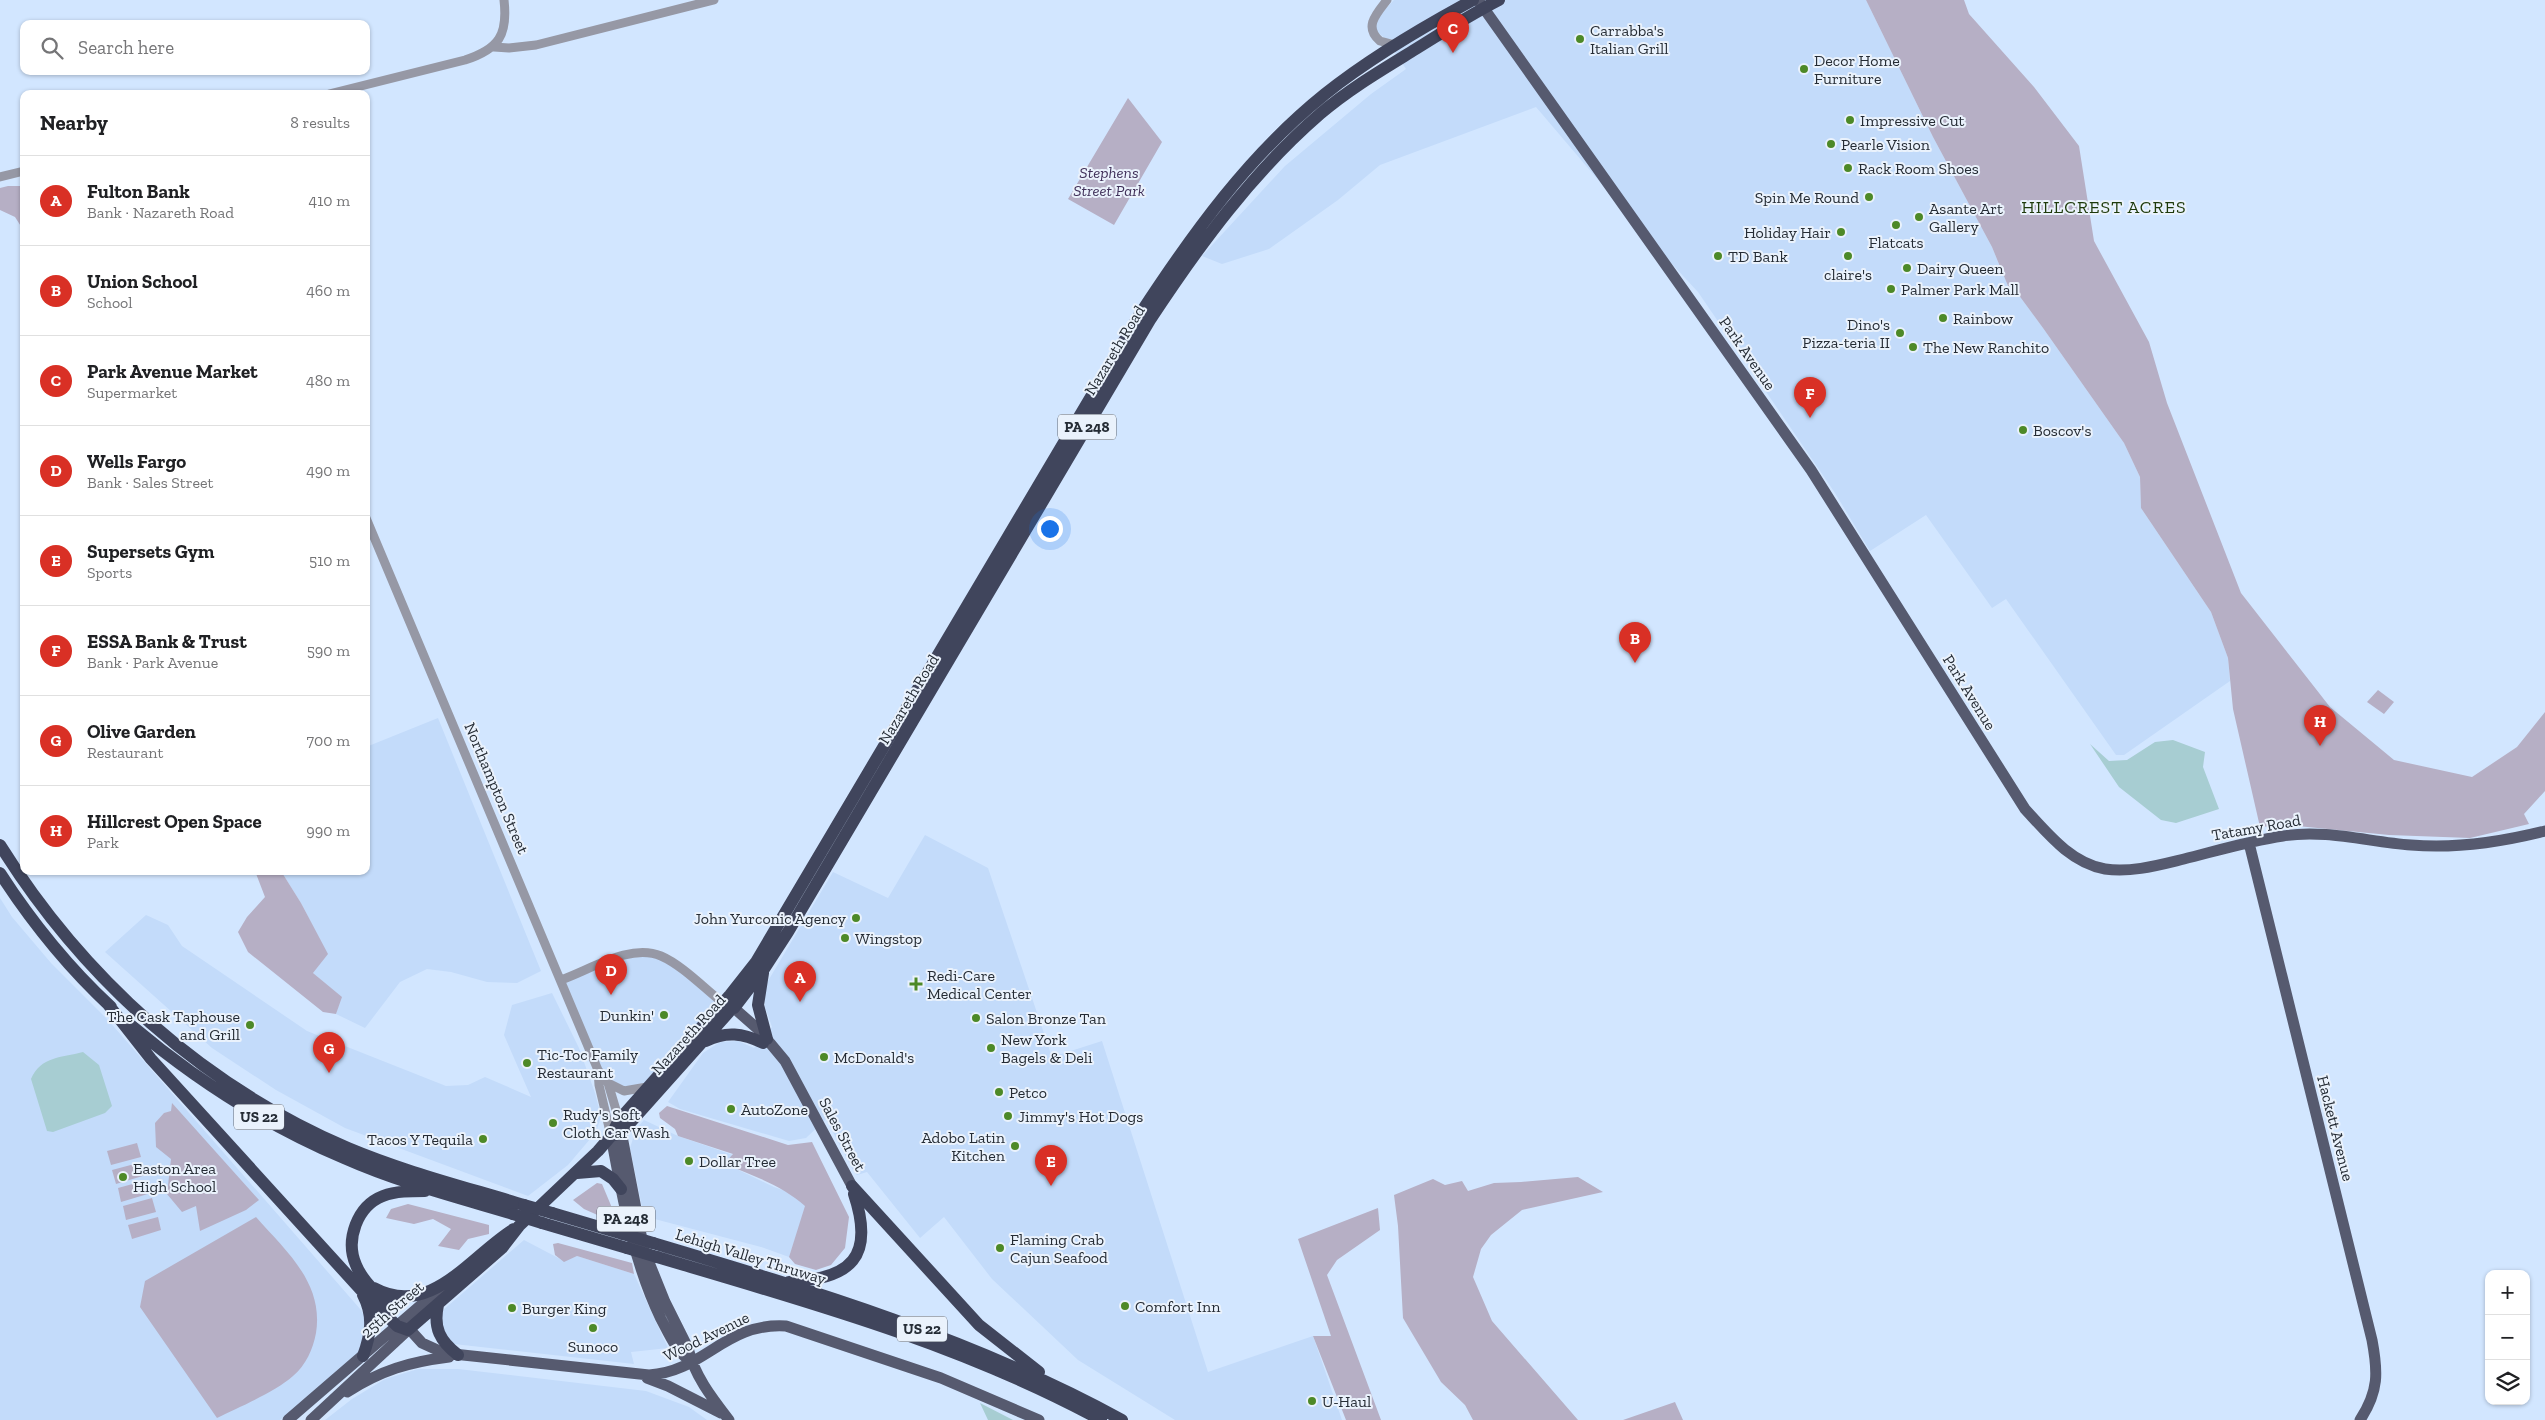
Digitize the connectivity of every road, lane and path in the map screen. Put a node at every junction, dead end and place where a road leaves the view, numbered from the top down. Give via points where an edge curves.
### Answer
1 (504, 0) edge
2 (714, 0) edge
3 (1387, 0) edge
4 (1499, 0) edge
5 (1478, 3) edge
6 (1402, 42) junction
7 (494, 47) junction
8 (346, 90) edge
9 (20, 172) edge
10 (0, 177) edge
11 (370, 527) edge
12 (2025, 809) joint
13 (2545, 831) edge
14 (2248, 843) junction
15 (0, 845) edge
16 (0, 872) edge
17 (20, 874) edge
18 (20, 875) edge
19 (764, 969) junction
20 (562, 980) junction
21 (106, 1003) junction
22 (729, 1008) junction
23 (765, 1041) junction
24 (702, 1043) junction
25 (598, 1070) junction
26 (608, 1082) junction
27 (648, 1087) junction
28 (619, 1120) junction
29 (616, 1135) junction
30 (577, 1173) junction
31 (852, 1186) junction
32 (621, 1189) junction
33 (435, 1191) junction
34 (516, 1220) junction
35 (777, 1282) junction
36 (443, 1286) junction
37 (365, 1288) junction
38 (438, 1304) junction
39 (403, 1326) junction
40 (458, 1355) junction
41 (363, 1356) junction
42 (691, 1362) junction
43 (638, 1375) junction
44 (1061, 1388) junction
45 (335, 1400) junction
46 (727, 1418) edge
47 (288, 1420) edge
48 (311, 1420) edge
49 (1039, 1420) edge
50 (1101, 1420) edge
51 (1122, 1420) edge
52 (2360, 1420) edge

1 - 7 street via 504,28
2 - 7 street via 536,45
3 - 6 street via 1373,18 1373,33 1385,44
4 - 5 highway, Nazareth Road / PA 248
5 - 6 highway, Nazareth Road / PA 248
5 - 12 main road, Park Avenue via 1810,470
5 - 19 highway, Nazareth Road / PA 248 via 1327,108 1273,158 1202,243 1140,337
6 - 22 highway, Nazareth Road / PA 248 via 1327,93 1278,136 1229,189 1180,251
7 - 8 street via 465,60
9 - 10 street
11 - 20 street, Northampton Street
12 - 14 main road, Tatamy Road via 2056,844 2085,862 2106,869 2148,867
13 - 14 main road, Tatamy Road via 2497,842 2449,847 2306,834
14 - 52 main road, Hackett Avenue via 2372,1340 2376,1384
15 - 17 highway, Lehigh Valley Thruway / US 22, bridge
16 - 21 highway, Lehigh Valley Thruway / US 22 via 43,932
18 - 35 highway, Lehigh Valley Thruway / US 22, bridge via 95,970 157,1029 213,1072 292,1121 349,1148 423,1175
19 - 22 highway, Nazareth Road / PA 248
19 - 23 highway via 758,1005
20 - 22 street, Sales Street via 622,957 651,954 669,961
20 - 25 street, Northampton Street
21 - 33 highway, Lehigh Valley Thruway / US 22 via 179,1064 259,1117 344,1159
21 - 37 highway via 151,1059
22 - 23 main road, Sales Street
22 - 24 highway, Nazareth Road / PA 248
22 - 27 highway, Nazareth Road / PA 248
23 - 24 highway via 734,1034 717,1036
23 - 31 main road, Sales Street via 796,1077
24 - 29 highway, Nazareth Road / PA 248
25 - 26 street, Northampton Street
25 - 29 street, Northampton Street via 599,1085
26 - 27 street via 624,1091
26 - 28 street, Northampton Street
27 - 28 highway, Nazareth Road / PA 248
28 - 29 highway, Nazareth Road / PA 248
29 - 30 highway, 25th Street
29 - 32 main road, Northampton Street / PA 248
29 - 42 main road, Northampton Street / PA 248 via 644,1250 688,1348
30 - 32 highway via 601,1171
30 - 34 highway, 25th Street
31 - 35 highway via 863,1231 853,1259 844,1269 828,1278
31 - 44 highway via 979,1324
32 - 42 main road, Northampton Street / PA 248 via 633,1247 652,1299 679,1353
33 - 34 highway, Lehigh Valley Thruway / US 22
33 - 37 highway via 387,1194 363,1212 354,1229 351,1248
34 - 36 highway, 25th Street
34 - 38 highway, 25th Street via 502,1248
34 - 50 highway, Lehigh Valley Thruway / US 22, bridge via 542,1223 926,1340 1014,1377
35 - 44 highway, Lehigh Valley Thruway / US 22 via 927,1330
36 - 37 highway via 402,1297
36 - 39 main road, 25th Street
37 - 39 highway
37 - 41 highway via 371,1321
38 - 39 highway, 25th Street
38 - 40 highway via 435,1320 438,1334
39 - 40 main road, Wood Avenue via 432,1349
39 - 41 main road, 25th Street
39 - 45 main road, 25th Street
40 - 43 main road, Wood Avenue
40 - 45 main road via 397,1366 369,1378
41 - 47 main road, 25th Street
42 - 43 main road, Wood Avenue via 672,1373
42 - 46 main road, Northampton Street / PA 248
42 - 49 main road, Wood Avenue via 748,1330 786,1326 941,1378
43 - 46 main road via 668,1386
44 - 51 highway, Lehigh Valley Thruway / US 22
45 - 48 main road, 25th Street

